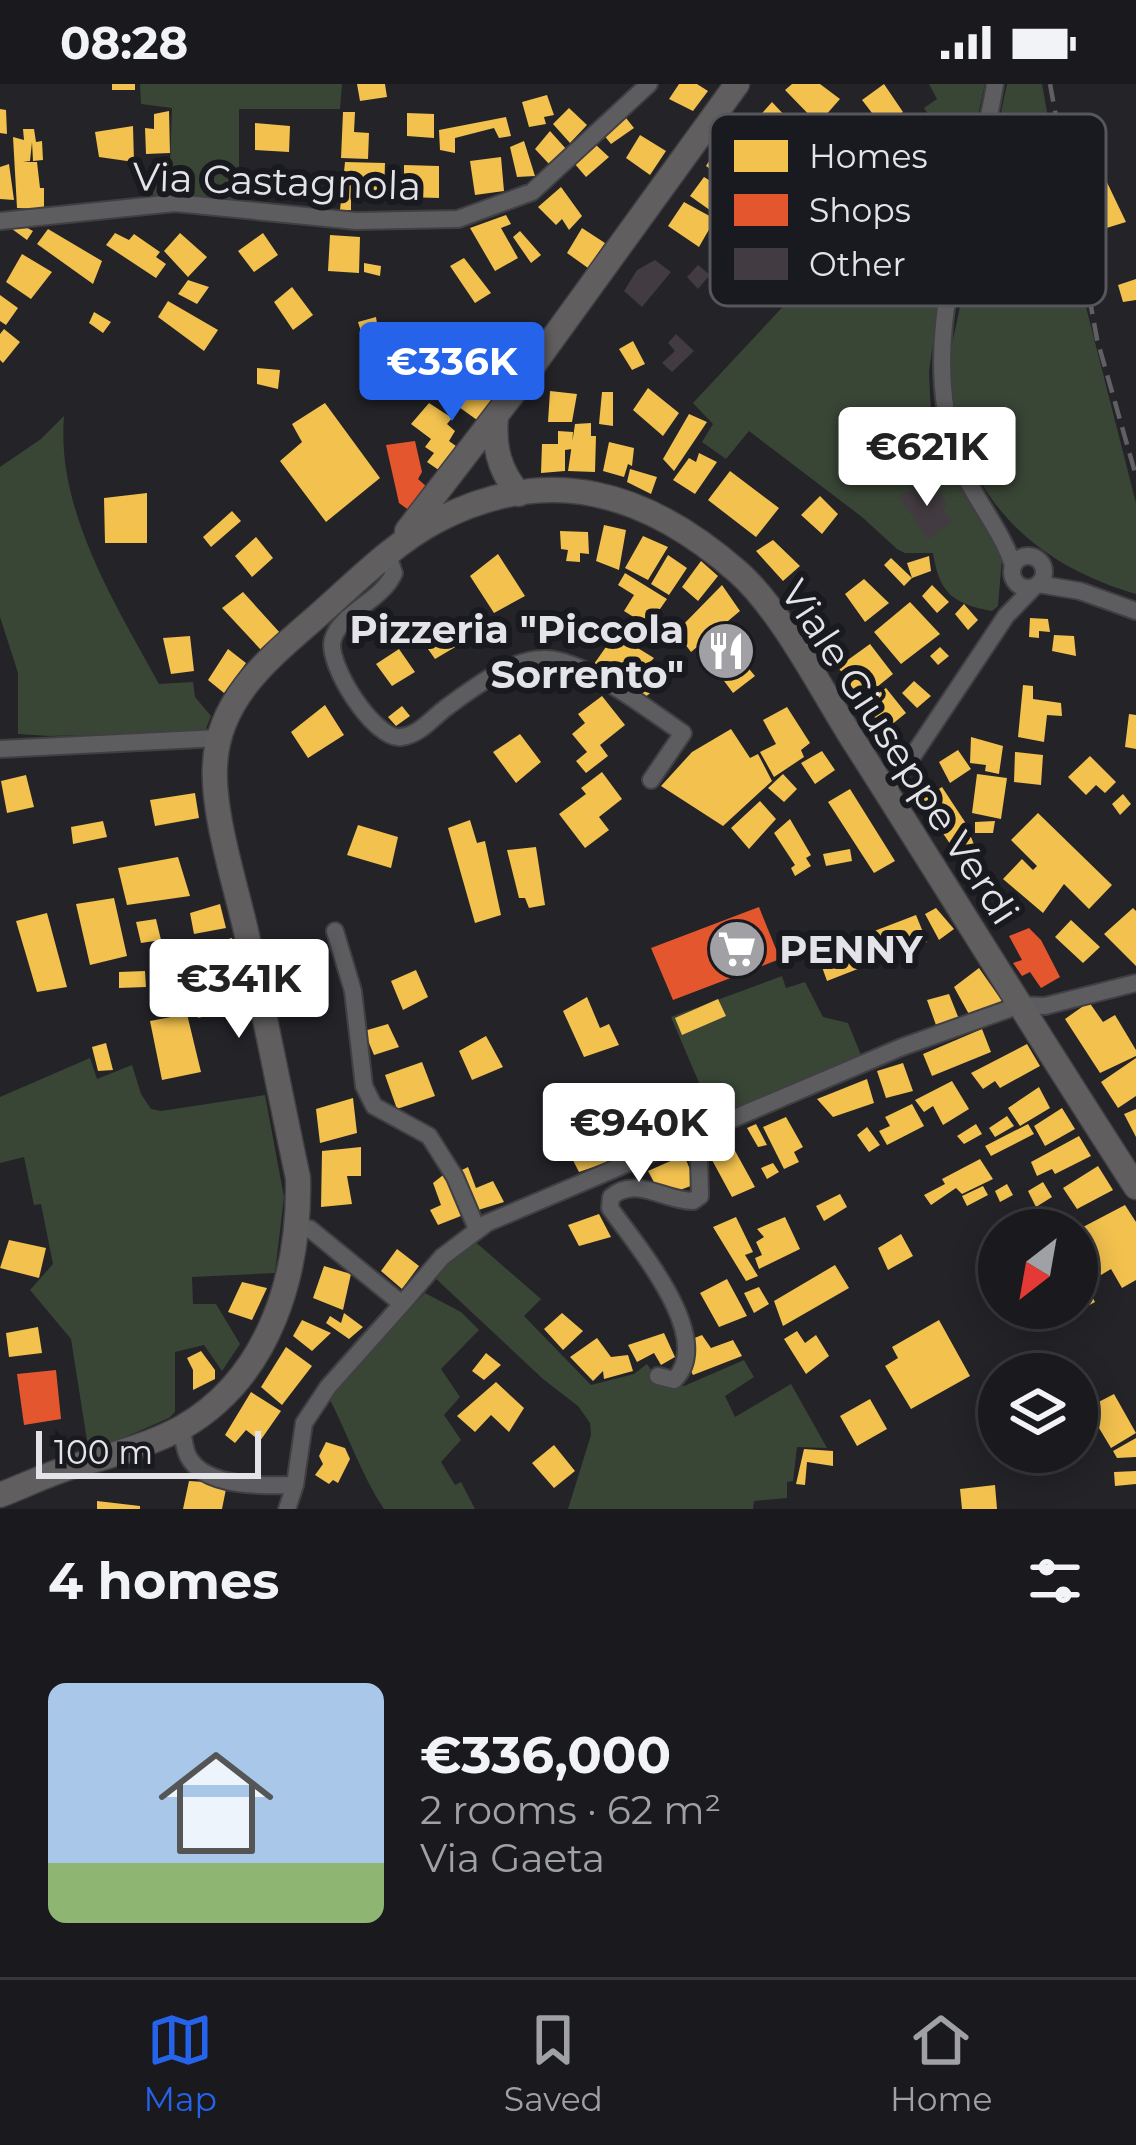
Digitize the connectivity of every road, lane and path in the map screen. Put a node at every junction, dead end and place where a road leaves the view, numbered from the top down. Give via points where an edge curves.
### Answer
1 (649, 84) edge
2 (737, 84) edge
3 (995, 84) edge
4 (715, 114) edge
5 (988, 114) edge
6 (710, 121) edge
7 (0, 221) edge
8 (946, 306) edge
9 (496, 416) junction
10 (455, 469) junction
11 (519, 494) junction
12 (470, 506) junction
13 (996, 526) junction
14 (388, 556) junction
15 (1036, 560) junction
16 (1012, 570) junction
17 (1036, 586) junction
18 (1081, 591) junction
19 (1136, 610) edge
20 (1006, 616) junction
21 (219, 738) junction
22 (0, 748) edge
23 (651, 780) dead end
24 (885, 788) junction
25 (335, 931) dead end
26 (1136, 982) edge
27 (1020, 1005) junction
28 (718, 1123) junction
29 (1136, 1187) edge
30 (299, 1226) junction
31 (477, 1229) junction
32 (402, 1304) junction
33 (658, 1376) dead end
34 (182, 1427) junction
35 (295, 1485) junction
36 (0, 1495) edge
37 (287, 1509) edge

1 - 7 street, Via Castagnola via 532,192 458,219 356,220 175,203
2 - 4 main road
3 - 5 street
6 - 9 main road
8 - 13 street via 943,405 958,461
9 - 10 main road
9 - 11 main road via 498,456
10 - 12 main road via 454,491
10 - 14 main road
11 - 12 main road, Viale Giuseppe Verdi
11 - 24 main road, Viale Giuseppe Verdi via 584,490 687,530 744,577
12 - 14 main road, Viale Giuseppe Verdi
13 - 15 street
13 - 16 street
14 - 21 main road via 241,688
14 - 23 street via 388,586 334,634 330,651 376,727 401,737 489,679 545,659 592,675 683,734
15 - 16 street via 1020,557
15 - 17 street via 1044,576
15 - 18 street
16 - 17 street via 1021,587
16 - 20 street
17 - 18 street
17 - 20 street
18 - 19 street
20 - 24 street
21 - 22 street
21 - 30 main road via 214,767 226,846 298,1178
24 - 27 main road, Viale Giuseppe Verdi
25 - 31 street via 353,991 364,1086 374,1106 429,1136
26 - 27 street via 1046,1006
27 - 28 street
27 - 29 main road, Viale Giuseppe Verdi
28 - 31 street
28 - 33 street via 699,1158 700,1196 693,1201 633,1186 611,1197 610,1208 679,1311 682,1372 674,1380
30 - 32 street
30 - 34 main road via 287,1290 258,1351
31 - 32 street
32 - 35 street via 304,1423
34 - 35 street via 186,1453 204,1472
34 - 36 main road
35 - 37 street

